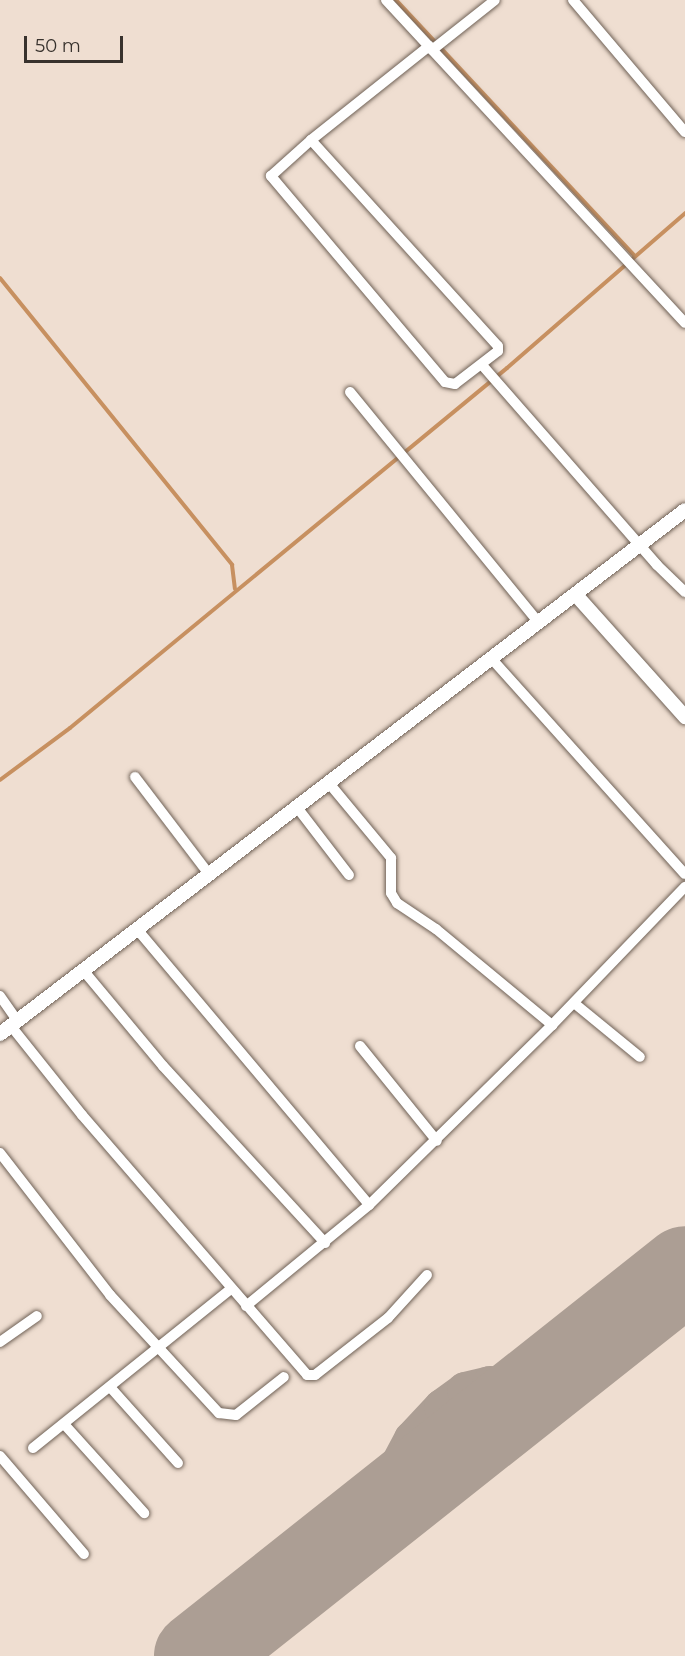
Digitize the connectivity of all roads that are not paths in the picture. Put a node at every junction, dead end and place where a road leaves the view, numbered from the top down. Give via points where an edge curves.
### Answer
1 (386, 0) edge
2 (495, 0) edge
3 (573, 0) edge
4 (434, 47) junction
5 (685, 132) edge
6 (311, 140) junction
7 (685, 323) edge
8 (486, 369) junction
9 (350, 392) dead end
10 (685, 510) edge
11 (640, 545) junction
12 (685, 592) edge
13 (576, 595) junction
14 (539, 623) junction
15 (491, 658) junction
16 (685, 717) edge
17 (135, 777) dead end
18 (328, 782) junction
19 (296, 807) junction
20 (208, 874) junction
21 (685, 874) edge
22 (349, 876) dead end
23 (685, 887) edge
24 (136, 928) junction
25 (83, 970) junction
26 (0, 996) edge
27 (574, 1003) junction
28 (552, 1025) junction
29 (9, 1026) edge
30 (360, 1046) dead end
31 (640, 1057) dead end
32 (437, 1141) junction
33 (0, 1152) edge
34 (369, 1205) junction
35 (325, 1243) junction
36 (427, 1275) dead end
37 (231, 1289) junction
38 (246, 1306) junction
39 (37, 1316) dead end
40 (0, 1342) edge
41 (160, 1348) junction
42 (284, 1377) dead end
43 (110, 1387) junction
44 (64, 1424) junction
45 (33, 1448) dead end
46 (0, 1456) edge
47 (178, 1462) dead end
48 (144, 1513) dead end
49 (84, 1554) dead end

1 - 4 street
2 - 4 street
3 - 5 street
4 - 6 street
4 - 7 street
6 - 8 street via 498,346
6 - 8 street via 273,171 271,178 445,382 455,384
8 - 11 street
9 - 14 street
10 - 11 street
11 - 12 street
11 - 13 street
13 - 14 street
13 - 16 street
14 - 15 street
15 - 18 street
15 - 21 street
17 - 20 street
18 - 19 street
18 - 28 street via 385,848 393,867 391,893 398,903 436,929
19 - 20 street
19 - 22 street
20 - 24 street
23 - 27 street
24 - 25 street
24 - 34 street
25 - 29 street
25 - 35 street via 163,1066
26 - 29 street
27 - 28 street
27 - 31 street
28 - 32 street
29 - 37 street
30 - 32 street
32 - 34 street
33 - 41 street via 110,1295
34 - 35 street
35 - 38 street
36 - 38 street via 388,1318 312,1377
37 - 38 street
37 - 41 street
39 - 40 street
41 - 42 street via 219,1413 228,1417
41 - 43 street
43 - 44 street
43 - 47 street
44 - 45 street
44 - 48 street
46 - 49 street

